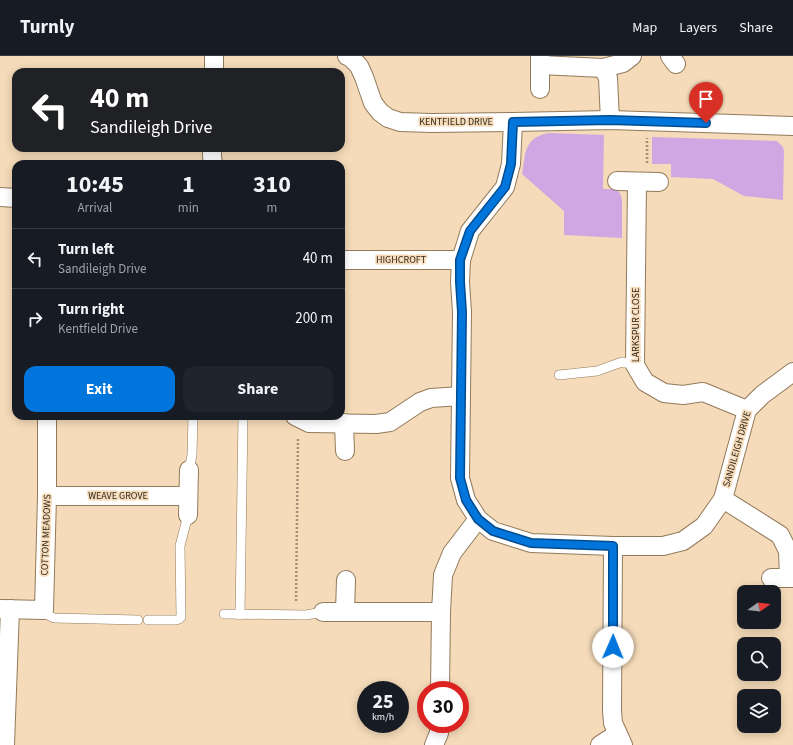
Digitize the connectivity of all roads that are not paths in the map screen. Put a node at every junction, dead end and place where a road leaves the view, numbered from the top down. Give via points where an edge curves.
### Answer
1 (214, 56) edge
2 (632, 56) edge
3 (356, 61) edge
4 (540, 61) edge
5 (214, 68) edge
6 (603, 68) junction
7 (540, 89) dead end
8 (610, 120) junction
9 (513, 122) junction
10 (793, 126) edge
11 (617, 181) dead end
12 (0, 197) edge
13 (12, 198) edge
14 (345, 260) edge
15 (460, 260) junction
16 (635, 365) junction
17 (793, 372) edge
18 (559, 375) dead end
19 (461, 396) junction
20 (747, 410) junction
21 (47, 420) edge
22 (193, 420) edge
23 (243, 420) edge
24 (302, 420) edge
25 (344, 423) junction
26 (345, 451) dead end
27 (189, 470) joint
28 (47, 496) junction
29 (188, 496) junction
30 (723, 499) junction
31 (188, 515) joint
32 (478, 519) junction
33 (613, 546) junction
34 (771, 578) dead end
35 (791, 578) edge
36 (346, 580) dead end
37 (5, 609) edge
38 (44, 610) junction
39 (323, 612) joint
40 (345, 612) junction
41 (441, 612) junction
42 (224, 614) dead end
43 (240, 615) junction
44 (138, 620) dead end
45 (148, 620) dead end
46 (440, 681) edge
47 (439, 733) edge
48 (620, 740) edge
49 (5, 745) edge
50 (434, 745) edge
51 (600, 745) edge

1 - 5 street
2 - 6 street via 622,63
3 - 9 street, KENTFIELD DRIVE via 373,103 388,118 400,122
4 - 6 street
4 - 7 street
6 - 8 street via 608,78
8 - 9 street, KENTFIELD DRIVE
8 - 10 street, KENTFIELD DRIVE
9 - 15 street, SANDILEIGH DRIVE via 511,164 505,187 470,231
11 - 16 street, LARKSPUR CLOSE via 648,182
12 - 13 street
14 - 15 street, HIGHCROFT
15 - 19 street, SANDILEIGH DRIVE
16 - 18 lane via 622,362 597,371
16 - 20 street, LARKSPUR CLOSE via 645,382 664,393 683,395 703,392
17 - 20 street, SANDILEIGH DRIVE via 762,395
19 - 25 street via 431,398 420,402 390,422
19 - 32 street, SANDILEIGH DRIVE via 460,478 466,500
20 - 30 street, SANDILEIGH DRIVE
21 - 28 street, COTTON MEADOWS
22 - 27 lane
23 - 43 lane
24 - 25 street via 309,424
25 - 26 street
27 - 29 street
28 - 29 street, WEAVE GROVE
28 - 38 street, COTTON MEADOWS
29 - 31 street
30 - 33 street, SANDILEIGH DRIVE via 704,526 683,540 664,546
30 - 35 street, SANDILEIGH DRIVE via 780,535 788,551
31 - 45 lane via 180,546 181,616 176,620
32 - 33 street, SANDILEIGH DRIVE via 493,531 531,543
32 - 41 street via 452,553 443,575
33 - 48 street via 612,711 613,723
34 - 35 street
36 - 40 street
37 - 38 street
37 - 49 street
38 - 44 lane via 54,618
39 - 40 street
39 - 43 lane via 306,615
40 - 41 street
41 - 46 street
42 - 43 lane
47 - 50 street
48 - 51 street

